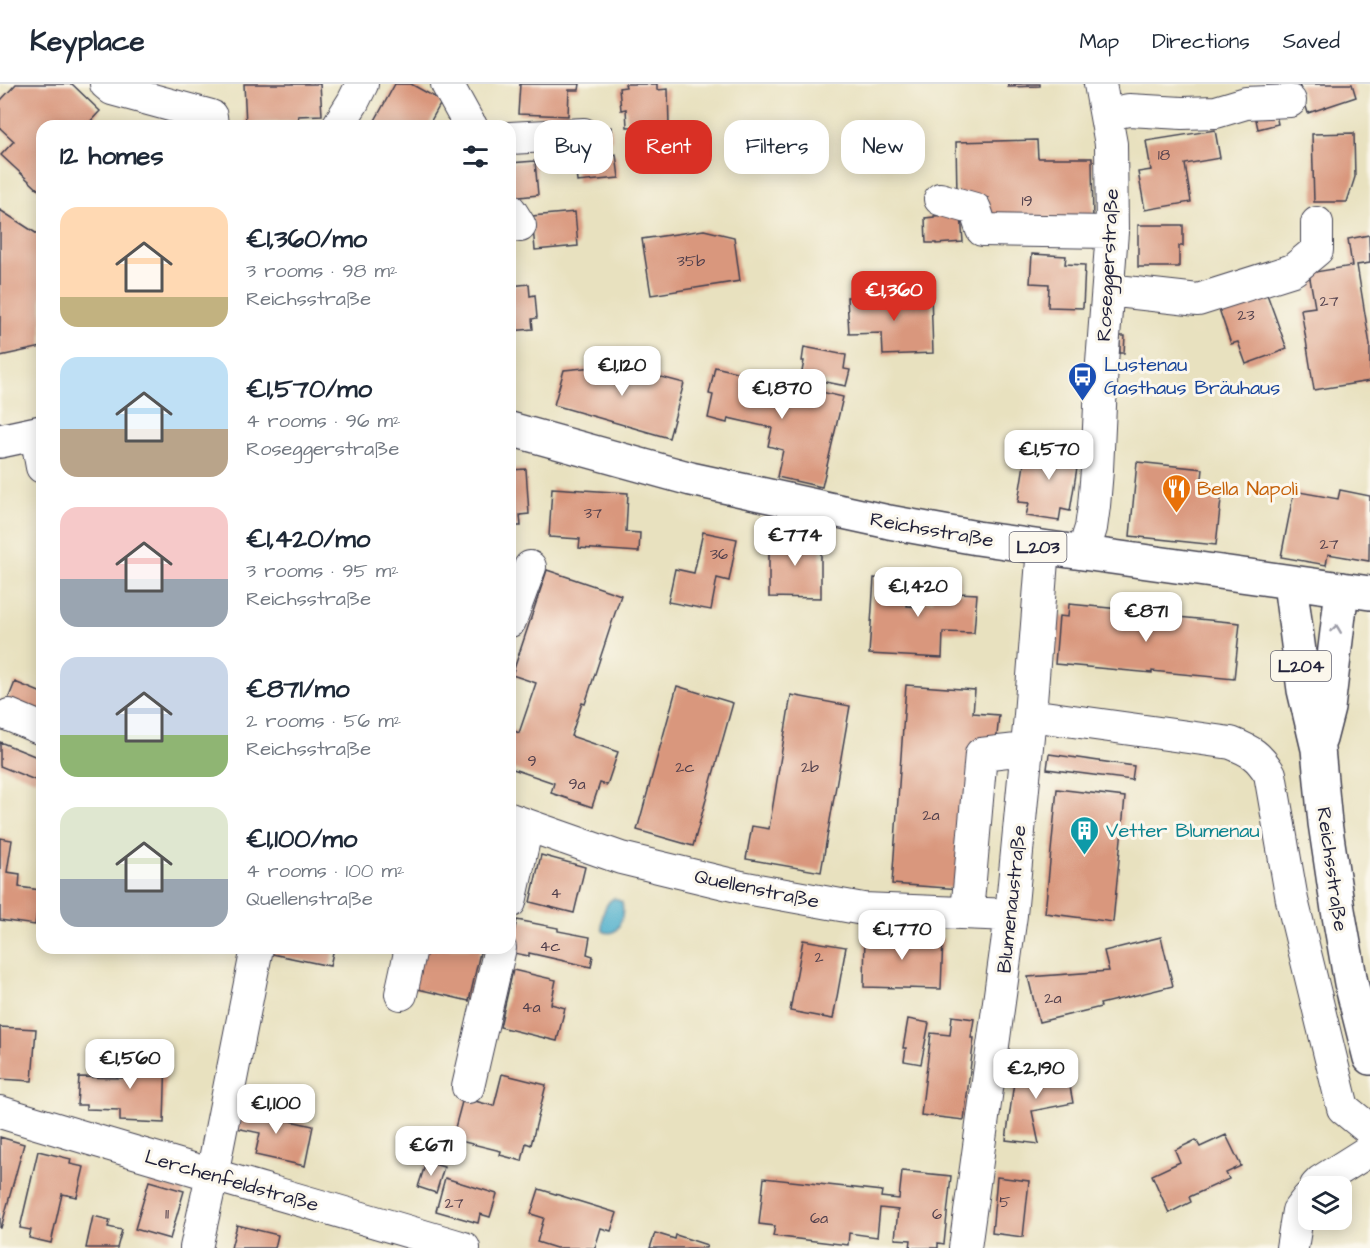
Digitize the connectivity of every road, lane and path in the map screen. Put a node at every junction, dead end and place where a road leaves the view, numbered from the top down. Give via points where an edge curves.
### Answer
1 (106, 84) edge
2 (362, 84) edge
3 (447, 84) edge
4 (1103, 99) edge
5 (1290, 101) dead end
6 (211, 120) edge
7 (342, 120) edge
8 (467, 120) edge
9 (534, 137) edge
10 (516, 138) edge
11 (940, 199) dead end
12 (1317, 223) dead end
13 (1112, 232) junction
14 (1108, 290) junction
15 (516, 431) edge
16 (36, 434) edge
17 (0, 441) edge
18 (1043, 547) junction
19 (1083, 553) junction
20 (530, 567) dead end
21 (1290, 583) junction
22 (1356, 591) edge
23 (516, 605) edge
24 (9, 715) dead end
25 (1030, 715) junction
26 (36, 726) edge
27 (1026, 749) junction
28 (1318, 749) junction
29 (519, 822) edge
30 (516, 849) edge
31 (967, 913) junction
32 (1011, 915) junction
33 (256, 954) edge
34 (410, 954) edge
35 (499, 954) edge
36 (400, 994) dead end
37 (1370, 1058) edge
38 (468, 1087) dead end
39 (0, 1112) edge
40 (1370, 1130) edge
41 (1370, 1150) edge
42 (212, 1175) junction
43 (1329, 1176) edge
44 (1298, 1211) edge
45 (196, 1248) edge
46 (464, 1248) edge
47 (965, 1248) edge
48 (1292, 1248) edge

1 - 6 street via 211,116
2 - 7 street
3 - 8 street
4 - 5 street via 1129,110 1182,113
4 - 13 street, Roseggerstraße via 1111,144
9 - 10 street
11 - 13 street via 975,209 982,230
12 - 14 street via 1317,250 1293,270 1198,300
13 - 14 street, Roseggerstraße
14 - 19 street, Roseggerstraße via 1094,507
15 - 18 main road, Reichsstraße / L203 via 691,479 889,522
16 - 17 main road
18 - 19 main road, Reichsstraße / L203
18 - 25 street, Blumenaustraße
19 - 21 main road, Reichsstraße / L203
20 - 23 street
21 - 22 main road, Reichsstraße / L203
21 - 28 main road, Reichsstraße / L204 via 1304,690
28 -> 22 main road, Reichsstraße / L204
24 - 26 street
25 - 27 street, Blumenaustraße
25 - 40 street via 1231,743 1260,759 1270,774 1292,900 1343,1107
27 - 31 street via 981,754
27 - 32 street, Blumenaustraße
28 - 37 main road, Reichsstraße / L204 via 1338,910
29 - 30 street
29 - 31 street, Quellenstraße via 621,858 741,886 863,909
31 - 32 street, Quellenstraße
32 - 47 street, Blumenaustraße
33 - 42 street
34 - 36 street
35 - 38 street
39 - 42 street, Lerchenfeldstraße
41 - 43 street
42 - 45 street
42 - 46 street, Lerchenfeldstraße
44 - 48 street

